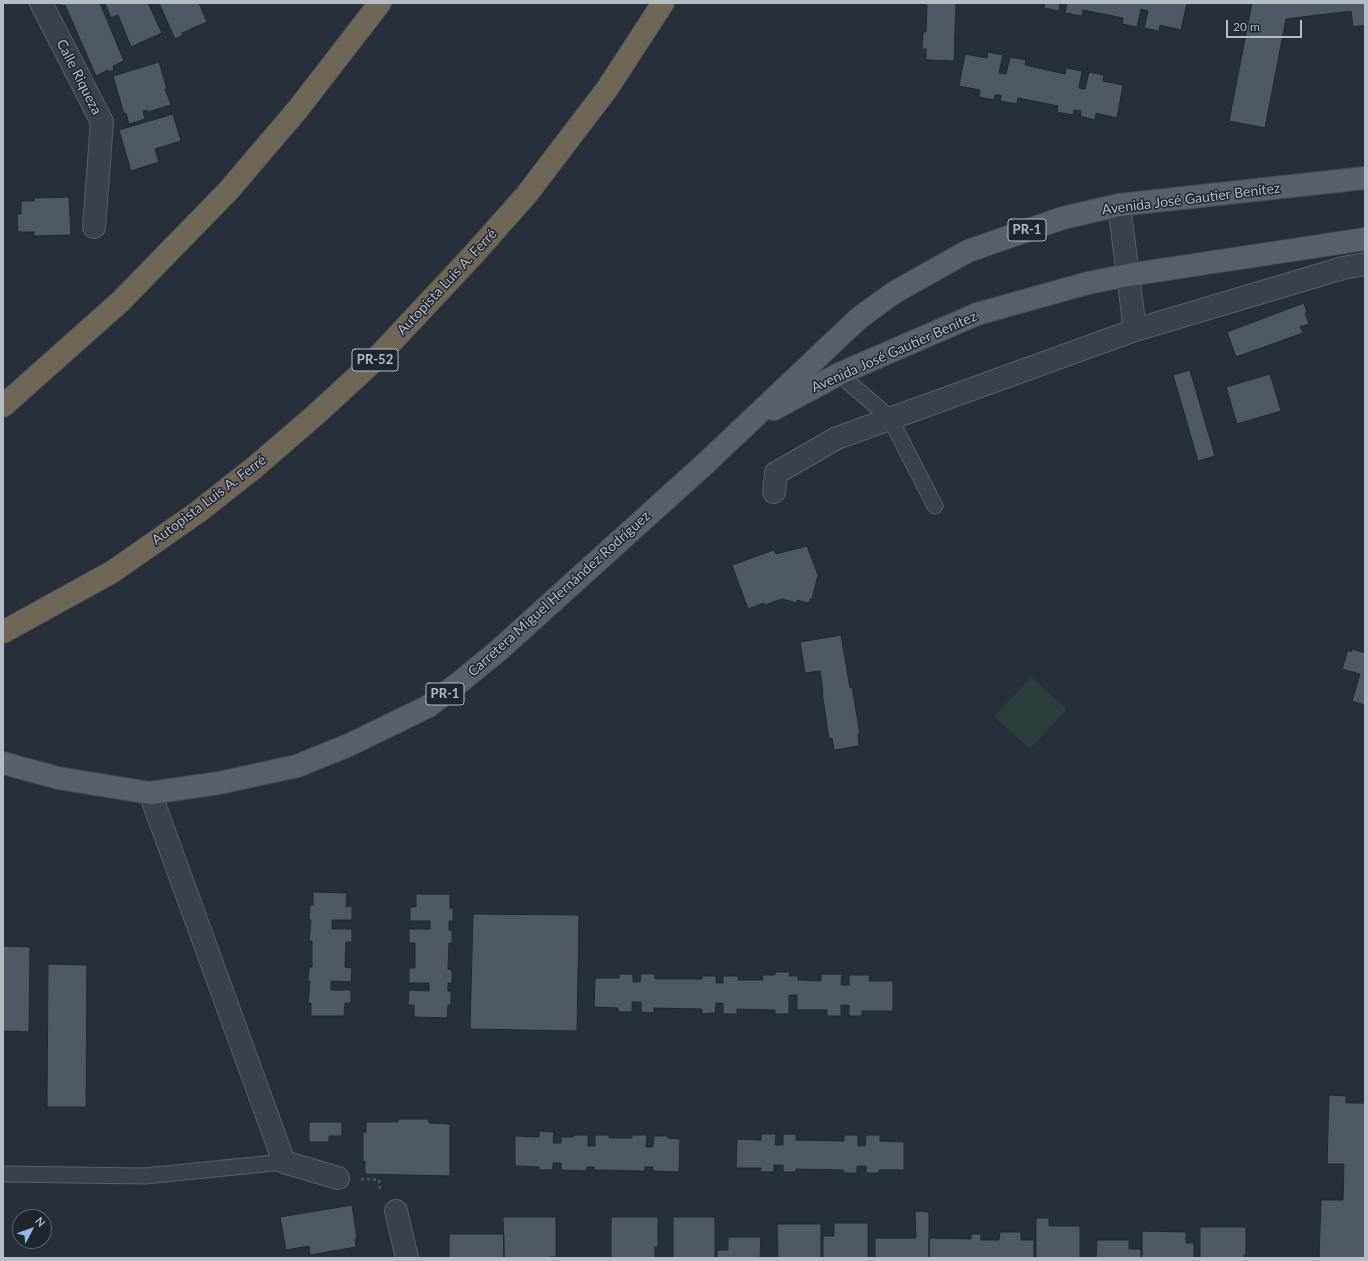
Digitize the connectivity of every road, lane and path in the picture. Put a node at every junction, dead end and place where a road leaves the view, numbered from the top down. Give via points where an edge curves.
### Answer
1 (41, 3) edge
2 (380, 3) edge
3 (663, 3) edge
4 (1365, 178) edge
5 (1119, 205) junction
6 (94, 227) dead end
7 (1365, 239) edge
8 (1365, 264) edge
9 (1128, 275) junction
10 (1135, 330) junction
11 (839, 374) junction
12 (3, 406) edge
13 (890, 418) junction
14 (749, 422) junction
15 (774, 492) dead end
16 (935, 506) dead end
17 (3, 632) edge
18 (3, 763) edge
19 (150, 793) junction
20 (284, 1162) junction
21 (3, 1174) edge
22 (338, 1178) joint
23 (396, 1211) joint
24 (407, 1258) edge

1 - 6 street, Calle Riqueza via 102,122
2 - 12 highway via 298,109 229,190 121,301
3 - 17 highway, Autopista Luis A. Ferré / PR-52 via 607,88 527,194 372,363 256,467 198,512 112,572
4 - 5 main road, Avenida José Gautier Benítez / PR-1
5 - 9 street
5 - 14 main road, Avenida José Gautier Benítez / PR-1 via 1063,218 968,251 896,292 859,318
7 - 9 main road, Avenida José Gautier Benítez / PR-1
8 - 10 street via 1343,268
9 - 10 street
9 - 11 main road, Avenida José Gautier Benítez / PR-1 via 1088,283 977,314
10 - 13 street
11 - 13 lane
11 - 14 main road, Avenida José Gautier Benítez / PR-1
13 - 15 street via 837,438 776,474
13 - 16 lane
14 - 19 main road, Carretera Miguel Hernández Rodríguez / PR-1 via 499,650 429,706 349,745 297,766 219,783
18 - 19 main road, Carretera Miguel Hernández Rodríguez / PR-1 via 58,778
19 - 20 street
20 - 21 lane via 145,1176
20 - 22 street
22 - 23 path via 379,1180 384,1212
23 - 24 street

